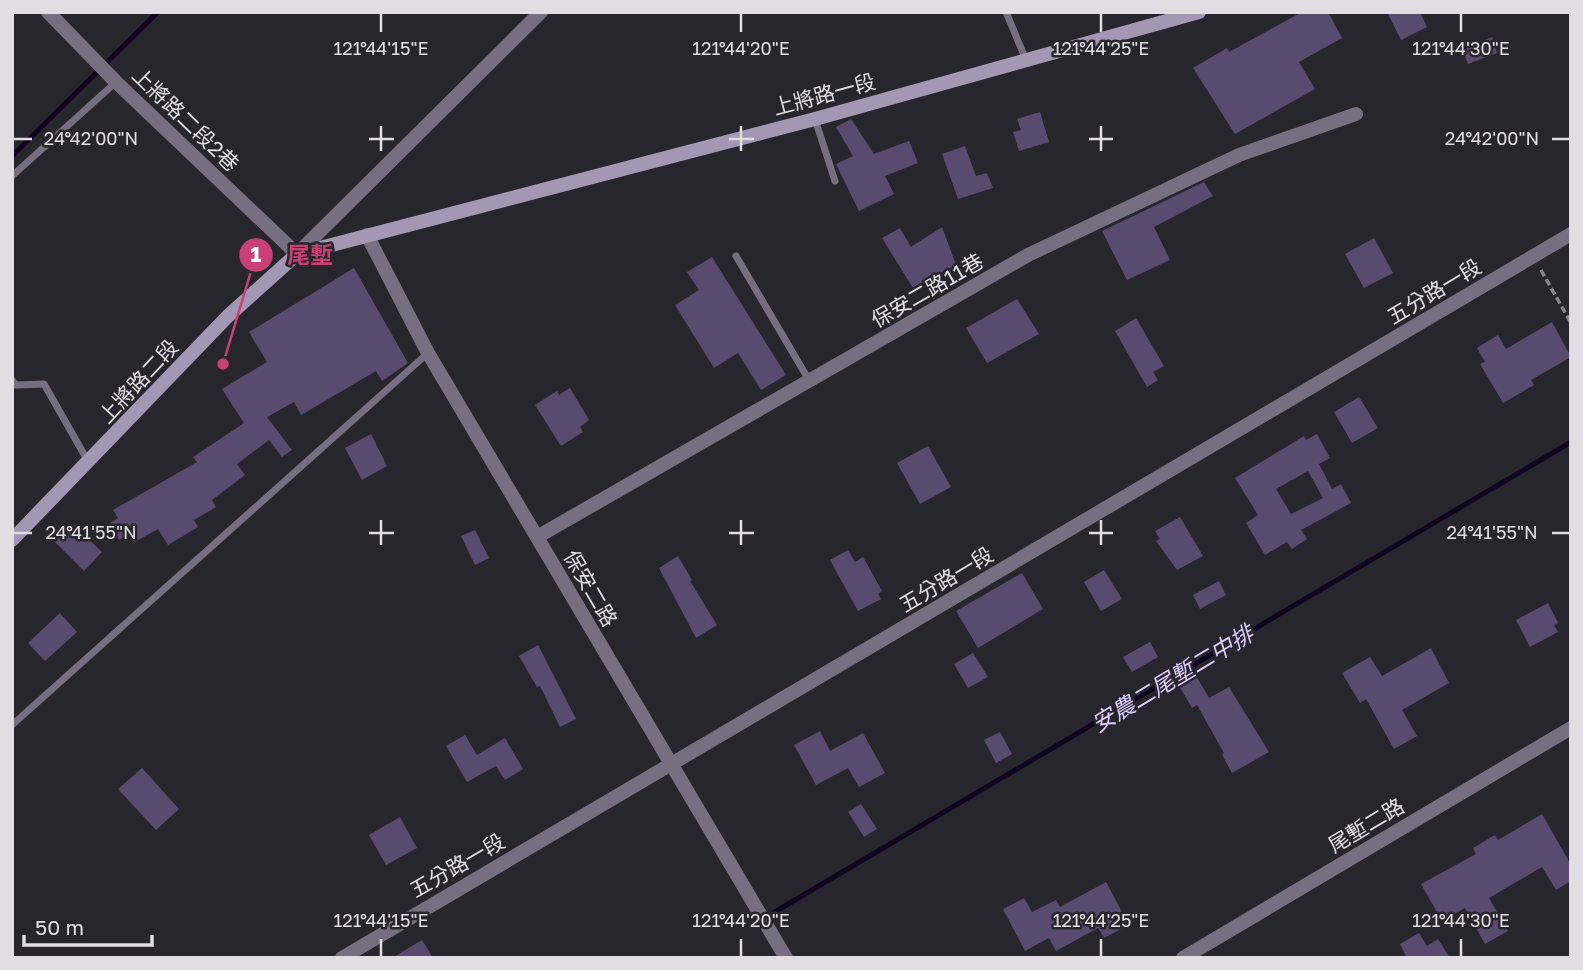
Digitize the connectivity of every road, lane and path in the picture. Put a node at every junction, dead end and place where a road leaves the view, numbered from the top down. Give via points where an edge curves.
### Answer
1 (48, 12) edge
2 (541, 12) edge
3 (1006, 12) edge
4 (1199, 12) edge
5 (1027, 61) junction
6 (116, 82) junction
7 (1356, 114) dead end
8 (815, 119) junction
9 (12, 176) edge
10 (835, 181) dead end
11 (1571, 234) edge
12 (367, 235) junction
13 (297, 254) junction
14 (736, 256) dead end
15 (1533, 257) junction
16 (1571, 323) edge
17 (428, 352) junction
18 (12, 380) edge
19 (810, 382) junction
20 (89, 463) junction
21 (537, 537) junction
22 (12, 540) edge
23 (12, 725) edge
24 (1571, 728) edge
25 (671, 766) junction
26 (349, 955) edge
27 (786, 958) edge
28 (1183, 958) edge

1 - 6 street, 上將路二段2巷
2 - 13 street
3 - 5 lane
4 - 5 main road, 上將路一段
5 - 8 main road, 上將路一段
6 - 9 lane
6 - 13 street, 上將路二段2巷
7 - 19 street, 保安二路11巷 via 1239,155 1153,193 1028,255
8 - 10 lane
8 - 12 main road, 上將路一段
11 - 15 street, 五分路一段
12 - 13 main road, 上將路一段
12 - 17 street, 保安二路
13 - 20 main road, 上將路二段 via 228,316
14 - 19 lane
15 - 16 path
15 - 25 street, 五分路一段
17 - 21 street, 保安二路
17 - 23 lane
18 - 20 lane via 16,385 44,384
19 - 21 street, 保安二路11巷
20 - 22 main road, 上將路二段
21 - 25 street, 保安二路
24 - 28 street, 尾塹二路
25 - 26 street, 五分路一段
25 - 27 street, 保安二路

